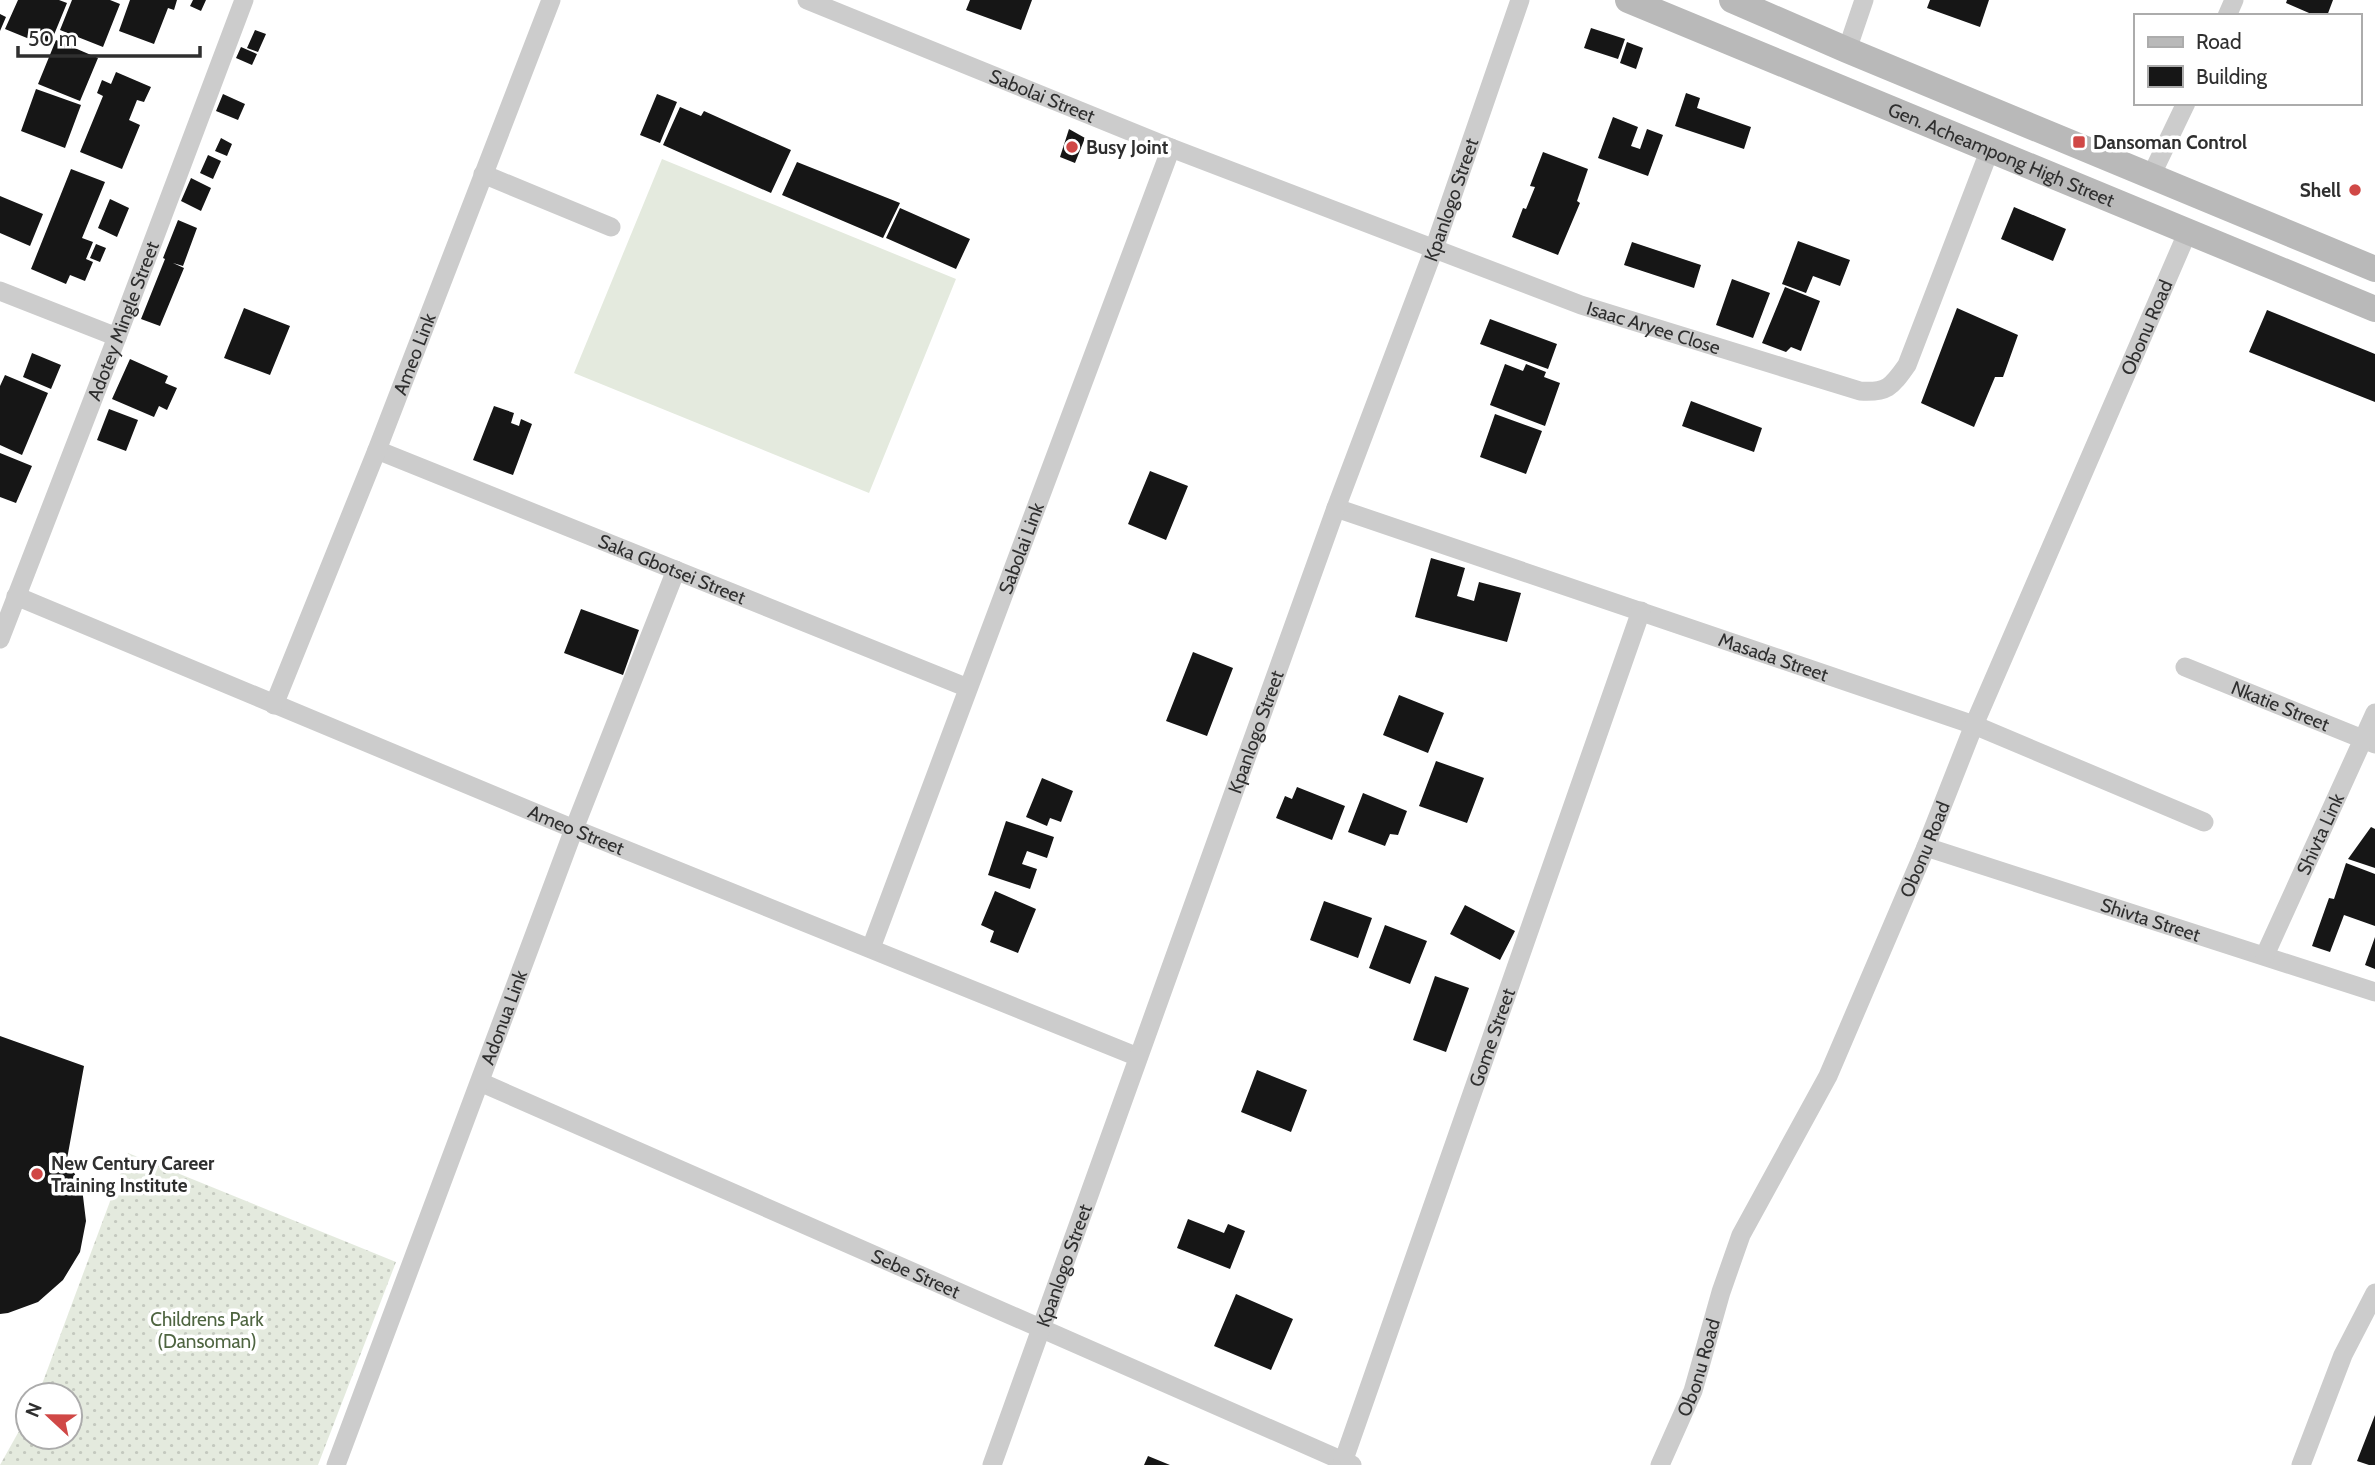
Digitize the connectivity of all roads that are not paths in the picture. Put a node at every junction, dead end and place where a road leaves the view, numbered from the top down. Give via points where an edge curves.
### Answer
1 (244, 0) edge
2 (551, 0) edge
3 (807, 0) edge
4 (1520, 0) edge
5 (1628, 0) edge
6 (1732, 0) edge
7 (1864, 0) edge
8 (1847, 50) junction
9 (2185, 105) edge
10 (1171, 148) junction
11 (1990, 149) junction
12 (483, 174) junction
13 (2151, 176) junction
14 (611, 227) dead end
15 (2188, 231) junction
16 (1434, 249) junction
17 (2375, 270) edge
18 (0, 291) edge
19 (2375, 309) edge
20 (117, 337) junction
21 (377, 450) junction
22 (1336, 508) junction
23 (676, 570) junction
24 (16, 596) junction
25 (1642, 611) junction
26 (0, 639) edge
27 (2185, 667) dead end
28 (968, 688) junction
29 (274, 705) junction
30 (2375, 713) edge
31 (1974, 726) junction
32 (2369, 741) edge
33 (2204, 822) dead end
34 (574, 829) junction
35 (1926, 847) junction
36 (871, 948) junction
37 (2265, 955) junction
38 (2375, 992) edge
39 (1138, 1057) junction
40 (480, 1082) junction
41 (2375, 1293) edge
42 (1041, 1327) junction
43 (1345, 1464) edge
44 (336, 1465) edge
45 (992, 1465) edge
46 (1660, 1465) edge
47 (2301, 1465) edge

1 - 20 street, Adotey Mingle Street
2 - 12 street, Ameo Link
3 - 10 street, Sabolai Street
4 - 16 street, Kpanlogo Street
5 - 11 main road, Gen. Acheampong High Street
6 - 8 main road, Gen. Acheampong High Street
7 - 8 street
8 - 13 main road, Gen. Acheampong High Street
9 - 13 street
10 - 16 street, Sabolai Street
10 - 28 street, Sabolai Link
11 - 15 main road, Gen. Acheampong High Street
11 - 16 street, Isaac Aryee Close via 1906,365 1892,385 1878,392 1860,391 1581,305
12 - 14 street
12 - 21 street, Ameo Link
13 - 17 main road, Gen. Acheampong High Street
15 - 19 main road, Gen. Acheampong High Street
15 - 31 street, Obonu Road
16 - 22 street, Kpanlogo Street
18 - 20 street
20 - 24 street, Adotey Mingle Street
21 - 23 street, Saka Gbotsei Street
21 - 29 street, Ameo Link
22 - 25 street, Masada Street
22 - 39 street, Kpanlogo Street
23 - 28 street, Saka Gbotsei Street
23 - 34 street, Adonua Link
24 - 26 street, Adotey Mingle Street
24 - 29 street, Ameo Street
25 - 31 street, Masada Street
25 - 43 street, Gome Street
27 - 32 street, Nkatie Street
28 - 36 street, Sabolai Link
29 - 34 street, Ameo Street
30 - 32 street, Shivta Link
31 - 33 street, Masada Street
31 - 35 street, Obonu Road
32 - 37 street, Shivta Link
34 - 36 street, Ameo Street
34 - 40 street, Adonua Link
35 - 37 street, Shivta Street
35 - 46 street, Obonu Road via 1828,1076 1741,1235 1692,1391
36 - 39 street, Ameo Street
37 - 38 street, Shivta Street
39 - 42 street, Kpanlogo Street
40 - 42 street, Sebe Street
40 - 44 street, Adonua Link
41 - 47 street via 2343,1354
42 - 43 street, Sebe Street
42 - 45 street, Kpanlogo Street

